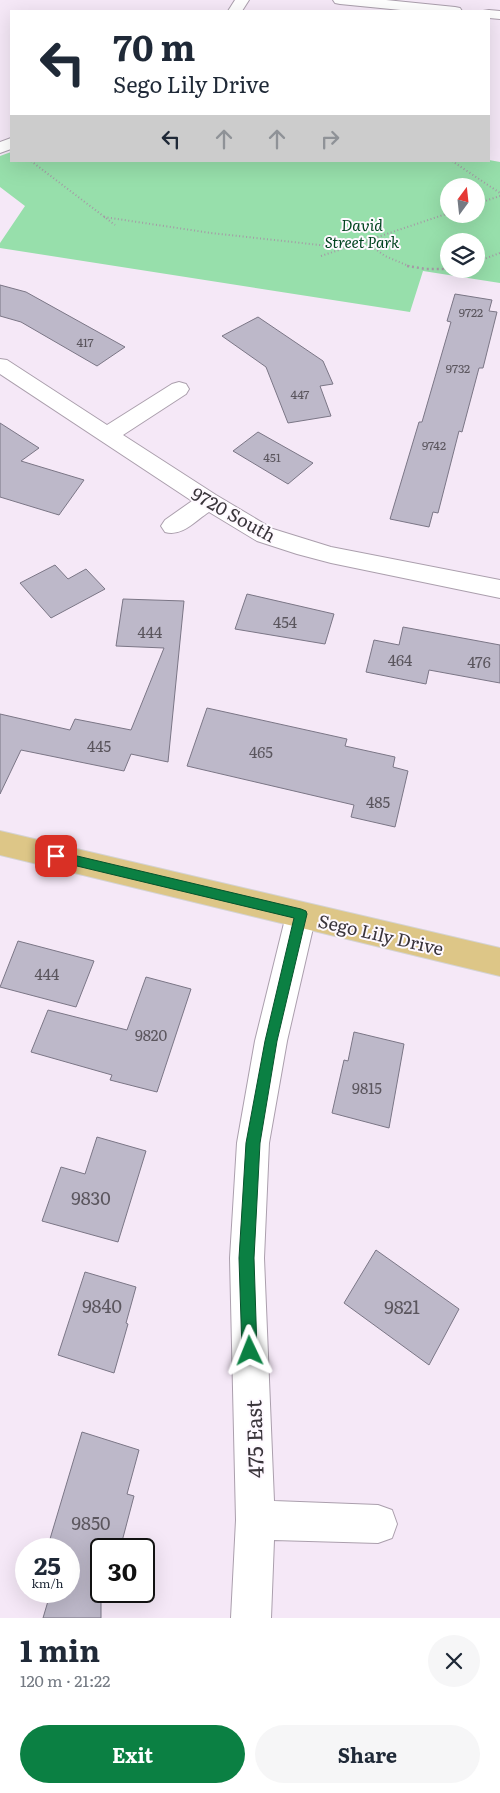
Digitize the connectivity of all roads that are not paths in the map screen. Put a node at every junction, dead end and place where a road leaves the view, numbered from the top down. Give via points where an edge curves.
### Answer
1 (340, 0) edge
2 (445, 10) edge
3 (0, 365) edge
4 (179, 389) dead end
5 (106, 435) junction
6 (208, 501) junction
7 (173, 526) dead end
8 (500, 589) edge
9 (0, 843) edge
10 (301, 914) junction
11 (500, 962) edge
12 (255, 1520) junction
13 (378, 1524) dead end
14 (251, 1618) edge

1 - 2 street
3 - 5 street, 9720 South
4 - 5 street
5 - 6 street, 9720 South
6 - 7 street
6 - 8 street, 9720 South via 265,535 297,546
9 - 10 main road, Sego Lily Drive
10 - 11 main road, Sego Lily Drive
10 - 12 street, 475 East via 271,1041 253,1143 246,1258
12 - 13 street
12 - 14 street, 475 East

